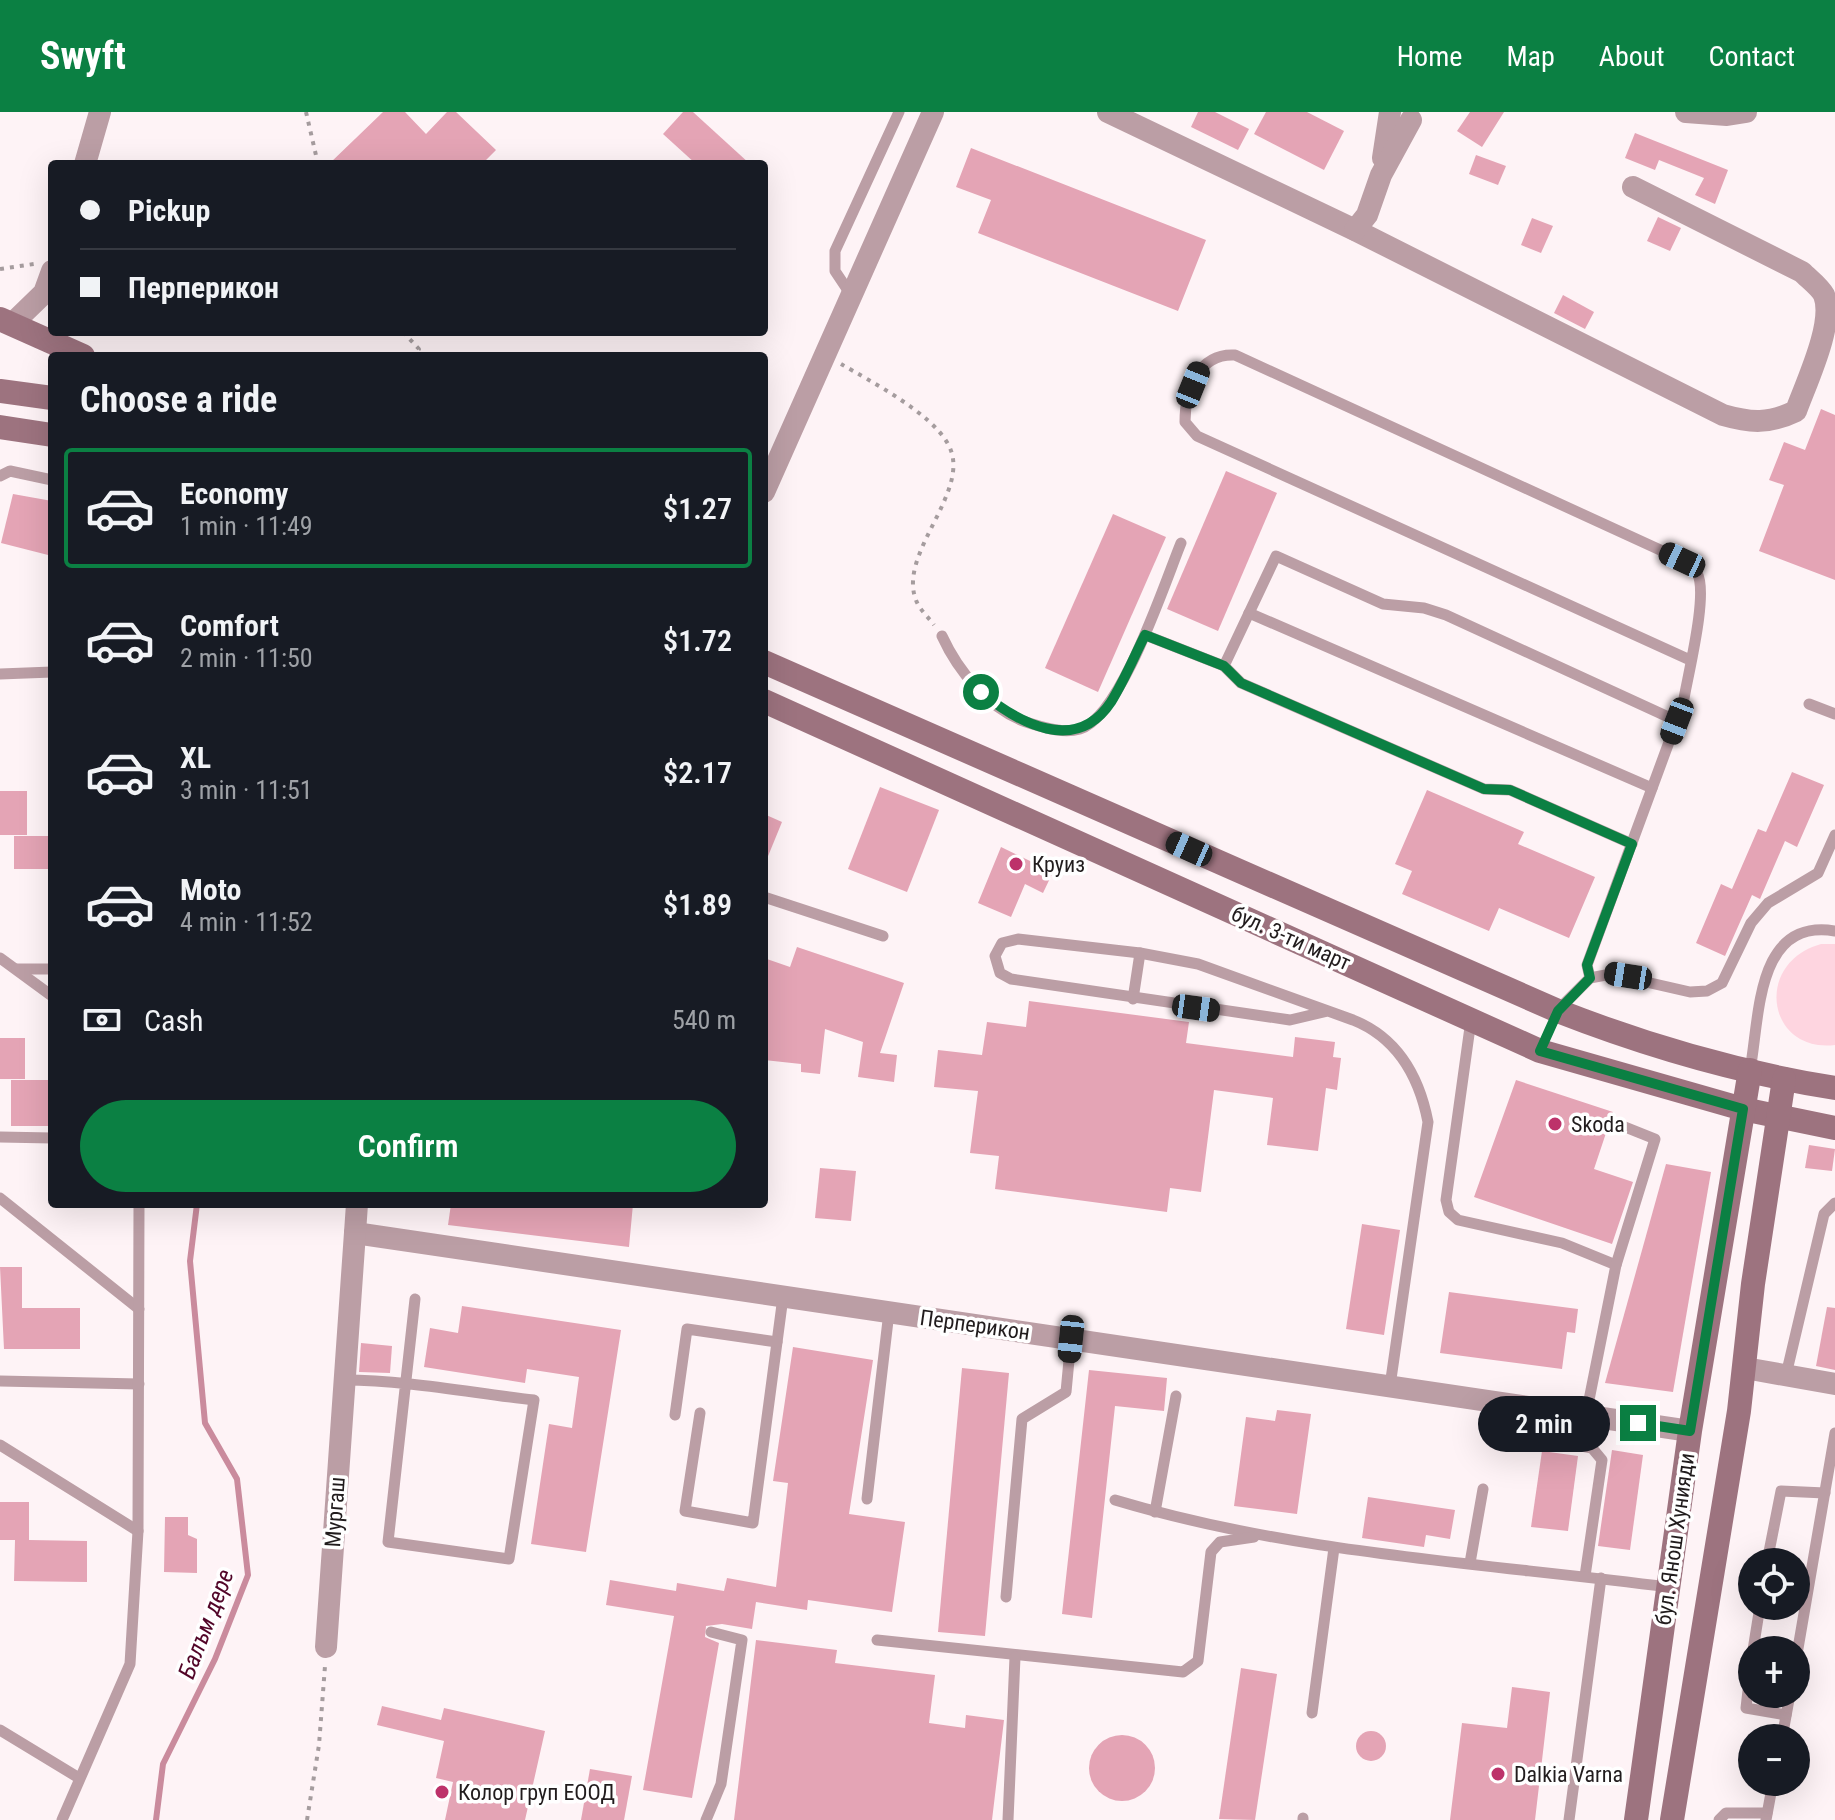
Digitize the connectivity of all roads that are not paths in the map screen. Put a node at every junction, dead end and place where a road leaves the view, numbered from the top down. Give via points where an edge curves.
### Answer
1 (100, 112) edge
2 (899, 112) edge
3 (933, 112) edge
4 (1108, 112) edge
5 (1686, 112) edge
6 (1746, 112) edge
7 (1400, 116) edge
8 (86, 160) edge
9 (1633, 187) dead end
10 (1355, 230) junction
11 (46, 267) edge
12 (852, 295) junction
13 (6, 322) edge
14 (74, 352) edge
15 (0, 391) edge
16 (48, 397) edge
17 (0, 427) edge
18 (48, 434) edge
19 (0, 476) edge
20 (48, 479) edge
21 (768, 483) edge
22 (1181, 543) dead end
23 (1249, 613) junction
24 (1145, 635) junction
25 (942, 636) road end
26 (1690, 660) junction
27 (768, 664) edge
28 (1224, 666) junction
29 (48, 672) edge
30 (0, 674) edge
31 (768, 703) edge
32 (1809, 704) dead end
33 (1835, 714) edge
34 (1677, 721) junction
35 (1652, 788) junction
36 (1835, 835) edge
37 (1632, 844) junction
38 (768, 898) edge
39 (1835, 931) edge
40 (883, 936) dead end
41 (1140, 953) junction
42 (0, 958) edge
43 (15, 969) junction
44 (48, 969) edge
45 (1590, 978) junction
46 (48, 993) edge
47 (1133, 999) junction
48 (1328, 1011) junction
49 (1558, 1011) junction
50 (1471, 1019) junction
51 (1540, 1051) junction
52 (1750, 1070) junction
53 (1784, 1079) junction
54 (1831, 1085) edge
55 (1743, 1109) junction
56 (1778, 1118) junction
57 (1620, 1125) dead end
58 (1835, 1128) edge
59 (0, 1137) edge
60 (48, 1138) edge
61 (0, 1198) edge
62 (1835, 1203) edge
63 (139, 1208) edge
64 (357, 1208) edge
65 (355, 1233) junction
66 (1616, 1265) junction
67 (783, 1297) junction
68 (415, 1299) dead end
69 (139, 1309) junction
70 (889, 1312) junction
71 (1071, 1339) junction
72 (777, 1342) junction
73 (1745, 1368) junction
74 (1786, 1375) junction
75 (344, 1380) junction
76 (0, 1381) edge
77 (139, 1384) junction
78 (1835, 1384) edge
79 (405, 1386) junction
80 (1390, 1386) junction
81 (1176, 1396) dead end
82 (700, 1413) dead end
83 (675, 1415) dead end
84 (1586, 1415) junction
85 (1690, 1431) junction
86 (1835, 1433) edge
87 (1560, 1442) dead end
88 (0, 1445) edge
89 (1483, 1489) dead end
90 (1825, 1493) junction
91 (867, 1499) dead end
92 (1115, 1500) dead end
93 (1155, 1512) junction
94 (138, 1531) junction
95 (1264, 1535) junction
96 (1334, 1548) junction
97 (1770, 1548) edge
98 (1470, 1563) junction
99 (1585, 1576) junction
100 (1601, 1578) junction
101 (1668, 1587) junction
102 (1006, 1597) dead end
103 (711, 1632) dead end
104 (1800, 1636) edge
105 (877, 1640) dead end
106 (326, 1647) road end
107 (1015, 1657) junction
108 (1746, 1708) edge
109 (1787, 1708) edge
110 (1312, 1713) dead end
111 (1786, 1715) junction
112 (1784, 1724) edge
113 (0, 1730) edge
114 (79, 1778) junction
115 (1771, 1796) edge
116 (1767, 1817) edge
117 (62, 1820) edge
118 (706, 1820) edge
119 (1008, 1820) edge
120 (1569, 1820) edge
121 (1636, 1820) edge
122 (1672, 1820) edge
123 (1719, 1820) edge

1 - 8 street
2 - 12 lane via 835,251 835,271
3 - 12 street
4 - 10 street
5 - 6 street
7 - 10 street via 1367,215
9 - 10 street via 1802,272 1823,293 1829,309 1824,337 1796,411 1776,421 1752,423 1723,415
11 - 13 street via 44,293
12 - 21 street
13 - 14 street
15 - 16 street
17 - 18 street
19 - 20 lane via 10,471
22 - 24 lane
23 - 28 lane
23 - 34 lane via 1276,556 1383,604 1446,615
23 - 35 lane
24 - 25 lane via 1111,702 1096,720 1080,729 1050,730 1011,717 981,692 951,657
24 - 28 lane
26 - 26 lane via 1702,589 1696,572 1682,560 1235,355 1211,358 1201,366 1185,405 1185,422 1197,436
26 - 34 lane
27 - 49 street, бул. 3-ти март
28 - 37 lane via 1241,683 1455,777 1484,789 1510,790
29 - 30 lane
31 - 50 street, бул. 3-ти март
32 - 33 lane
34 - 35 lane
35 - 37 lane
36 - 45 lane via 1818,873 1768,903 1751,923 1722,983 1690,992 1611,974
37 - 45 lane via 1587,965
38 - 40 lane
39 - 52 lane via 1797,936 1772,958
41 - 47 lane
41 - 47 lane via 1013,939 1002,943 995,956 997,968 1011,979
41 - 48 lane via 1198,964
42 - 43 lane
43 - 44 lane
43 - 46 lane
45 - 49 lane
47 - 48 lane via 1290,1020
48 - 80 lane via 1374,1028 1388,1039 1416,1080 1428,1122
49 - 51 street
49 - 52 street, бул. 3-ти март via 1606,1030
50 - 51 street, бул. 3-ти март
50 - 66 lane via 1446,1200 1449,1212 1458,1220 1562,1243
51 - 55 street, бул. 3-ти март
52 - 53 street, бул. 3-ти март
52 - 55 street, бул. Янош Хунияди
53 - 54 street, бул. 3-ти март
53 - 56 street, бул. Янош Хунияди
55 - 56 street, бул. 3-ти март
55 - 85 street, бул. Янош Хунияди
56 - 58 street, бул. 3-ти март
56 - 73 street, бул. Янош Хунияди
57 - 66 lane via 1655,1139
59 - 60 lane
61 - 69 lane
62 - 74 lane via 1824,1214
63 - 69 lane
64 - 65 street, Мургаш
65 - 67 street, Перперикон
65 - 75 street, Мургаш
66 - 84 lane
67 - 70 street, Перперикон
67 - 72 lane
68 - 79 lane
69 - 77 lane
70 - 71 street, Перперикон
70 - 91 lane
71 - 80 street, Перперикон
71 - 102 lane via 1066,1392 1022,1419
72 - 82 lane via 753,1523 685,1511
72 - 83 lane via 687,1329
73 - 74 street
73 - 122 street, бул. Янош Хунияди
74 - 78 street
75 - 79 lane
75 - 106 street, Мургаш
76 - 77 lane
77 - 94 lane
79 - 79 lane via 534,1400 509,1559 388,1542
80 - 84 street, Перперикон
81 - 93 lane
84 - 85 street, Перперикон
85 - 101 street, бул. Янош Хунияди
86 - 90 lane
87 - 99 lane via 1592,1448 1602,1460
88 - 94 lane
89 - 98 lane
90 - 97 lane via 1781,1491
90 - 104 lane
92 - 93 lane
93 - 95 lane
94 - 114 lane via 130,1664
95 - 96 lane
95 - 107 lane via 1220,1542 1211,1552 1198,1661 1183,1672
96 - 98 lane
96 - 110 lane
98 - 99 lane
99 - 100 lane
100 - 101 lane
100 - 120 lane
101 - 121 street, бул. Янош Хунияди
103 - 118 lane via 742,1640 721,1784
105 - 107 lane
107 - 119 lane
108 - 111 lane
109 - 111 lane
111 - 112 lane
113 - 114 lane
114 - 117 lane
115 - 116 lane
116 - 123 lane via 1726,1813

